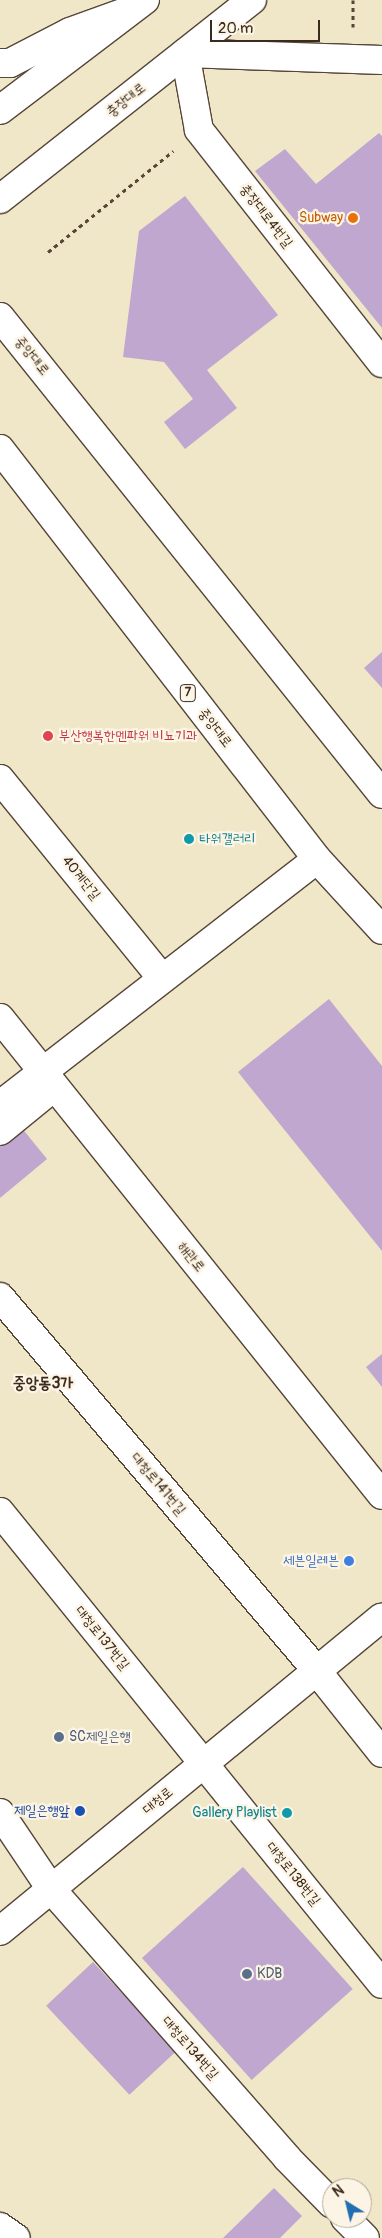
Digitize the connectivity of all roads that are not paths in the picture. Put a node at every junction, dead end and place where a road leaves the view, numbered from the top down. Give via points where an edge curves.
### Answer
1 (252, 0) edge
2 (139, 5) edge
3 (185, 53) junction
4 (382, 60) edge
5 (0, 63) edge
6 (0, 110) edge
7 (0, 199) edge
8 (0, 317) edge
9 (382, 363) edge
10 (0, 449) edge
11 (0, 779) edge
12 (382, 794) edge
13 (317, 859) junction
14 (382, 930) edge
15 (162, 978) junction
16 (0, 1018) edge
17 (48, 1079) junction
18 (0, 1105) edge
19 (0, 1131) edge
20 (0, 1297) edge
21 (382, 1496) edge
22 (0, 1512) edge
23 (382, 1616) edge
24 (316, 1670) junction
25 (382, 1753) edge
26 (204, 1764) junction
27 (0, 1813) edge
28 (51, 1889) junction
29 (0, 1931) edge
30 (382, 1984) edge
31 (322, 2194) edge
32 (0, 2227) edge
33 (355, 2228) edge
34 (16, 2238) edge
35 (365, 2238) edge

1 - 3 street, 충장대로
2 - 5 street via 70,32 10,63
2 - 6 street
3 - 4 street
3 - 7 street, 충장대로
3 - 9 street, 충장대로4번길 via 199,130
8 - 12 street, 중앙대로
10 - 13 street, 중앙대로 / 7
11 - 15 street, 40계단길
13 - 14 street, 중앙대로 / 7
13 - 15 street
15 - 17 street
16 - 17 street, 해관로
17 - 18 street
17 - 19 street
17 - 21 street, 해관로
20 - 24 street, 대청로141번길
22 - 26 street, 대청로137번길
23 - 24 street, 대청로
24 - 25 street
24 - 26 street, 대청로
26 - 28 street, 대청로
26 - 30 street, 대청로138번길
27 - 28 street, 대청로134번길
28 - 29 street, 대청로
28 - 31 street, 대청로134번길
32 - 34 street
33 - 35 street

